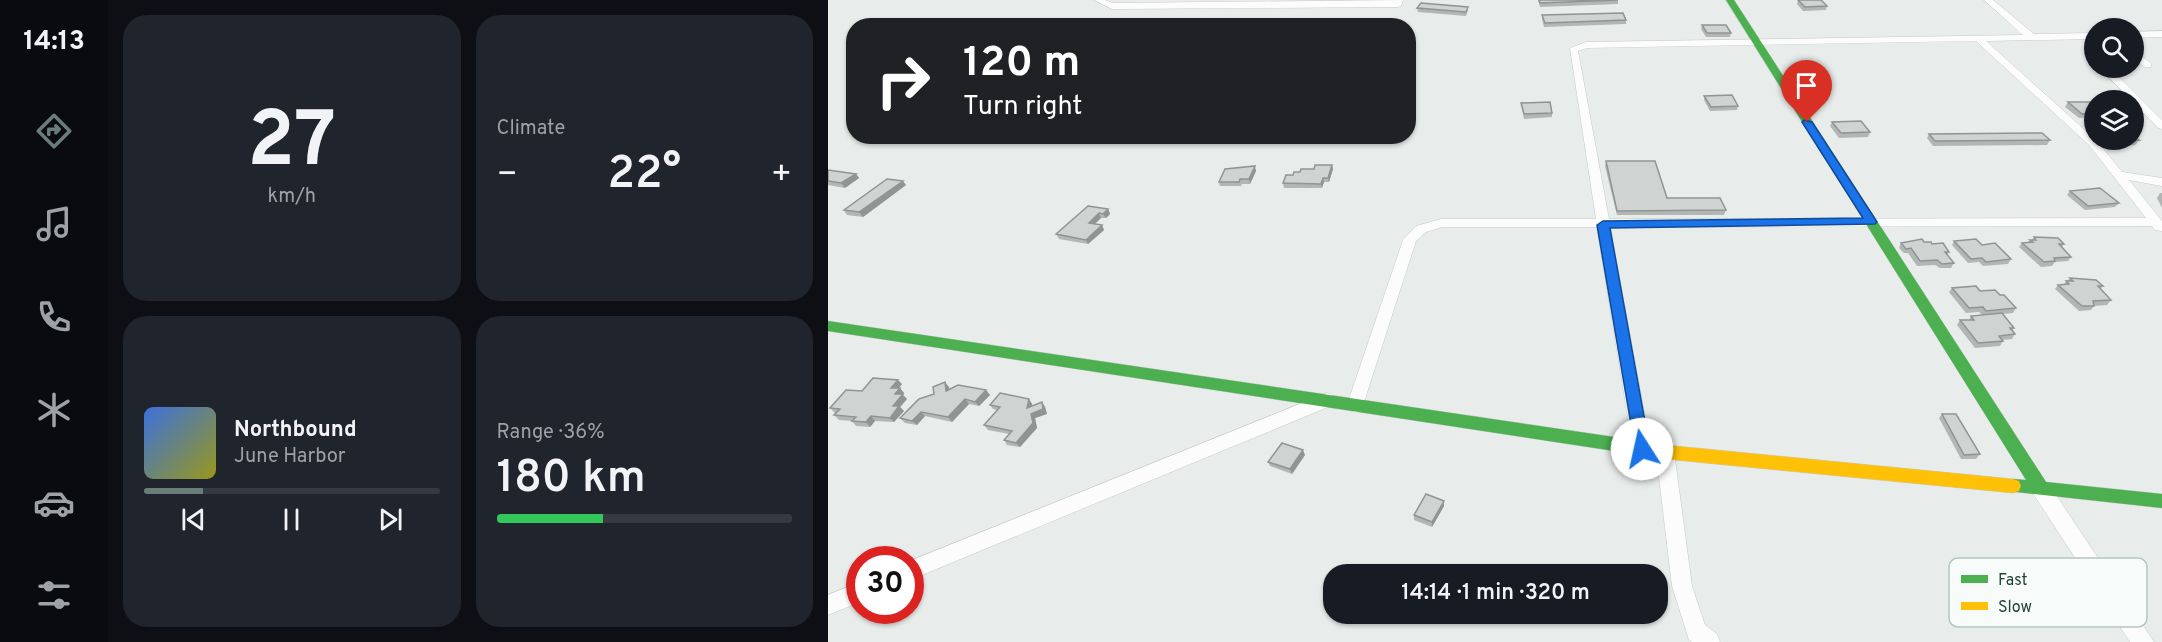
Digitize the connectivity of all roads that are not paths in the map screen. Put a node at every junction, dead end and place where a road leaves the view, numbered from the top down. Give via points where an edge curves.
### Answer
1 (1098, 0) edge
2 (1399, 0) edge
3 (1730, 0) edge
4 (1988, 0) edge
5 (1238, 3) edge
6 (2162, 34) edge
7 (2144, 35) edge
8 (2084, 36) edge
9 (2033, 38) junction
10 (1979, 39) junction
11 (1756, 42) junction
12 (2115, 78) edge
13 (2162, 126) edge
14 (2121, 176) junction
15 (2162, 182) edge
16 (1871, 222) junction
17 (1603, 225) junction
18 (2159, 226) edge
19 (828, 326) edge
20 (1327, 400) junction
21 (1355, 405) junction
22 (1642, 449) junction
23 (1665, 452) junction
24 (2041, 489) junction
25 (2162, 501) edge
26 (2087, 558) edge
27 (924, 565) edge
28 (846, 598) edge
29 (828, 605) edge
30 (2133, 627) edge
31 (1709, 642) edge
32 (2143, 642) edge

1 - 5 street via 1112,6
2 - 5 street via 1398,4
3 - 11 street
4 - 9 street
6 - 7 street
8 - 9 street
9 - 10 street
10 - 11 street
10 - 14 street via 2094,143
11 - 16 street
11 - 17 street via 1587,45 1573,50
12 - 13 street
14 - 15 street
14 - 18 street
16 - 17 street
16 - 18 street
16 - 24 street
17 - 21 street via 1441,223 1421,229 1410,240
17 - 22 street
19 - 20 street
20 - 21 street
20 - 27 street
21 - 22 street
22 - 23 street
23 - 24 street
23 - 31 street via 1682,586 1697,632
24 - 25 street
24 - 26 street
28 - 29 street
30 - 32 street

